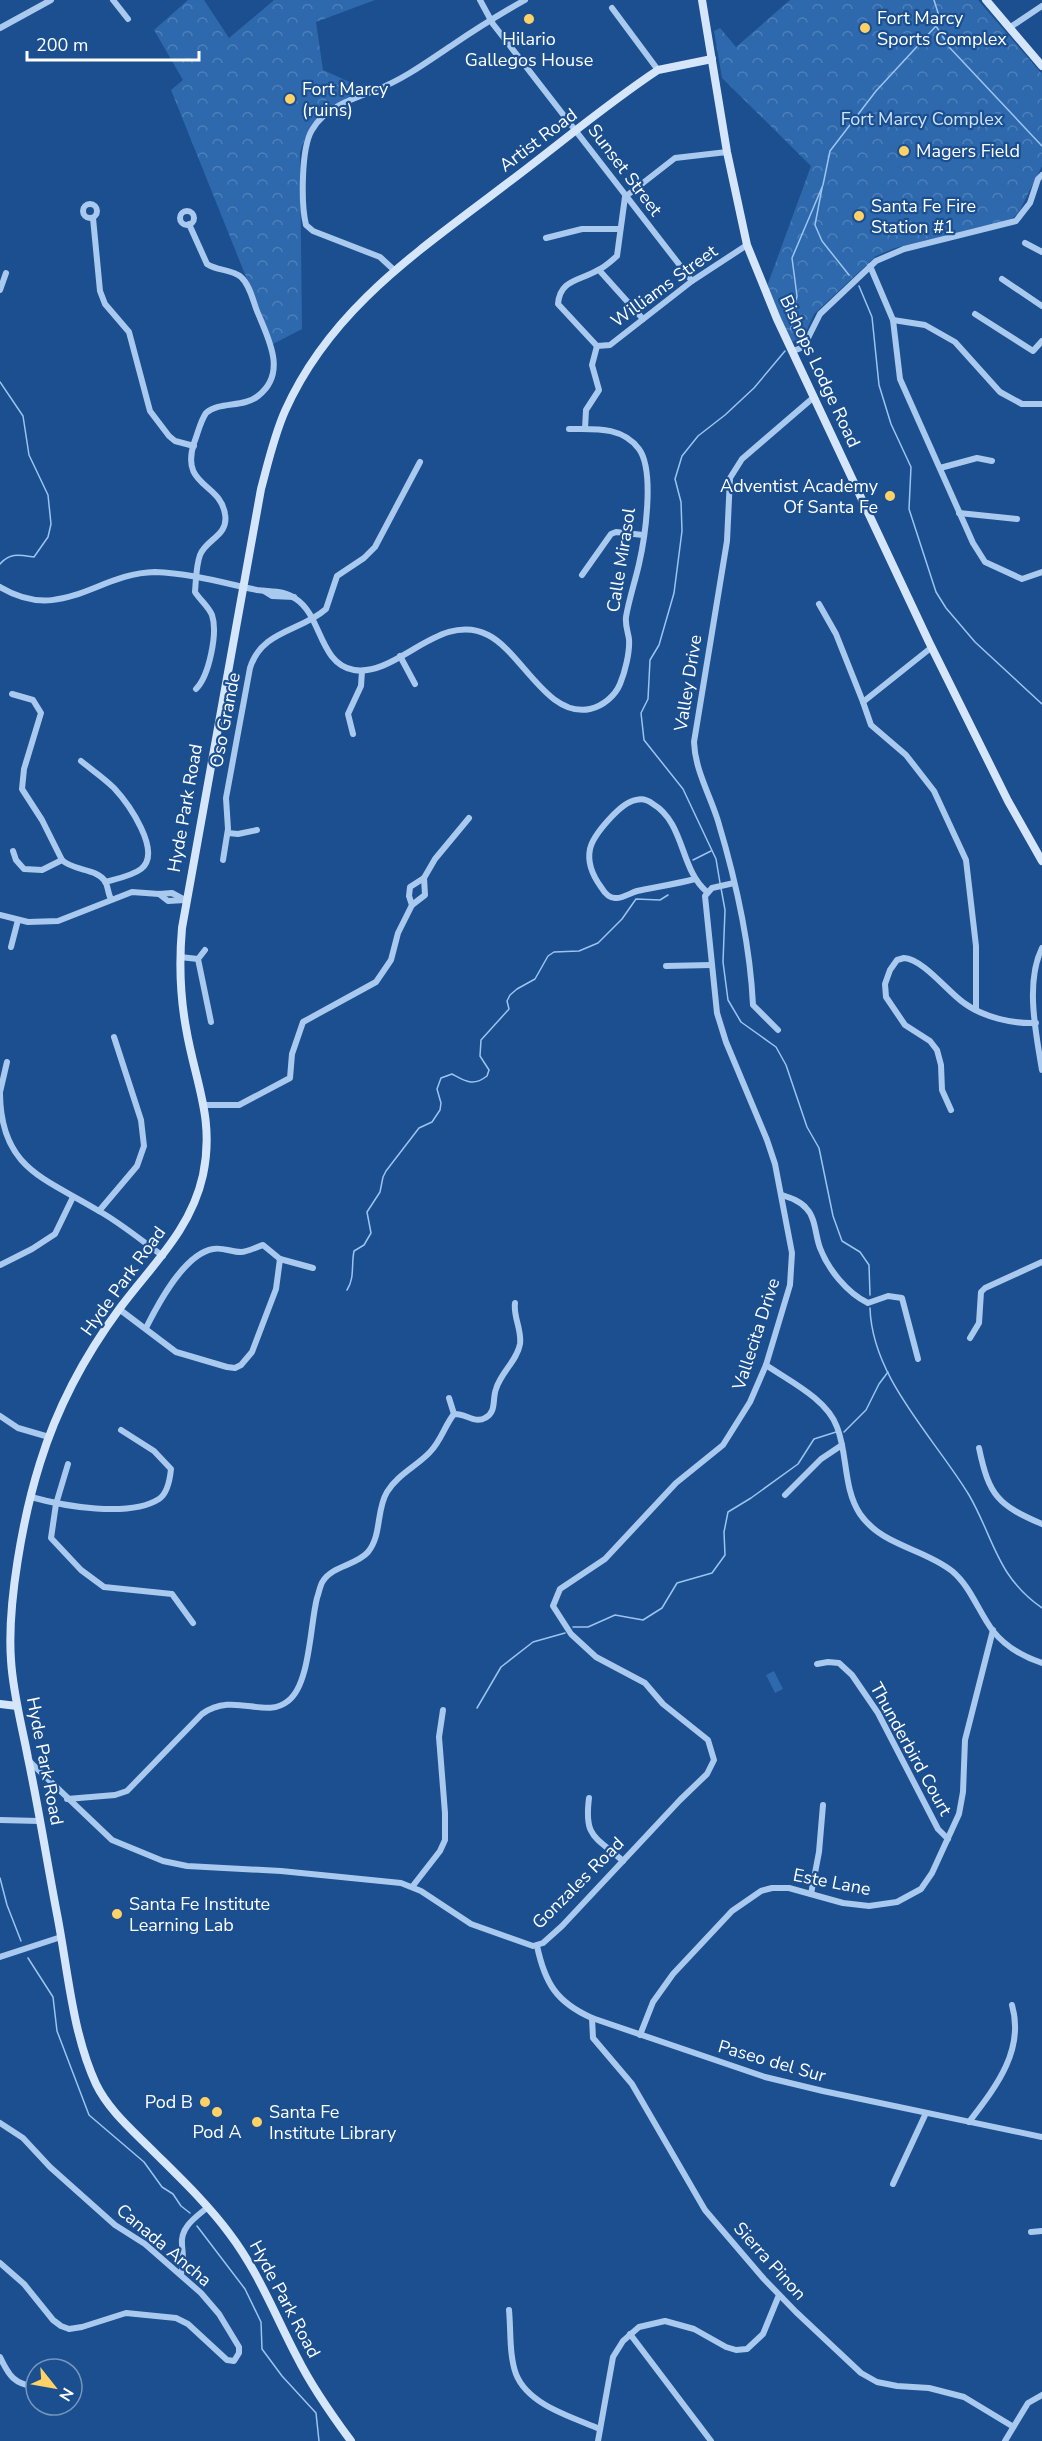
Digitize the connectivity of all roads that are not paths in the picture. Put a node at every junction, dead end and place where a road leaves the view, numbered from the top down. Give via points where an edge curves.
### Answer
1 (51, 0) edge
2 (113, 0) edge
3 (480, 0) edge
4 (525, 0) edge
5 (702, 0) edge
6 (986, 0) edge
7 (43, 2) edge
8 (1042, 6) edge
9 (612, 8) dead end
10 (128, 19) dead end
11 (490, 20) junction
12 (0, 28) edge
13 (1009, 28) junction
14 (712, 59) junction
15 (1042, 66) edge
16 (658, 70) junction
17 (576, 131) junction
18 (727, 152) junction
19 (1041, 179) edge
20 (625, 197) junction
21 (93, 218) dead end
22 (189, 224) dead end
23 (620, 229) junction
24 (546, 238) dead end
25 (1025, 243) dead end
26 (747, 245) junction
27 (1042, 252) edge
28 (870, 266) junction
29 (394, 270) junction
30 (599, 270) junction
31 (6, 273) dead end
32 (1002, 279) dead end
33 (692, 282) junction
34 (0, 290) edge
35 (1042, 306) edge
36 (975, 314) dead end
37 (644, 319) junction
38 (893, 320) junction
39 (1042, 341) edge
40 (597, 346) junction
41 (793, 351) junction
42 (814, 397) junction
43 (1042, 404) edge
44 (569, 429) dead end
45 (585, 429) junction
46 (194, 446) junction
47 (992, 461) dead end
48 (420, 462) dead end
49 (940, 468) junction
50 (959, 513) junction
51 (1017, 519) dead end
52 (643, 535) junction
53 (1042, 572) edge
54 (582, 575) dead end
55 (196, 578) junction
56 (0, 587) edge
57 (243, 587) junction
58 (819, 604) dead end
59 (312, 617) junction
60 (932, 647) junction
61 (400, 656) junction
62 (362, 671) junction
63 (415, 684) dead end
64 (196, 689) dead end
65 (12, 694) dead end
66 (863, 702) junction
67 (353, 734) dead end
68 (81, 762) dead end
69 (469, 818) dead end
70 (257, 830) dead end
71 (228, 832) junction
72 (13, 851) dead end
73 (62, 860) junction
74 (223, 860) dead end
75 (1042, 861) edge
76 (424, 878) junction
77 (695, 879) junction
78 (105, 882) junction
79 (734, 883) junction
80 (707, 892) junction
81 (111, 899) junction
82 (185, 900) junction
83 (411, 904) junction
84 (0, 915) edge
85 (18, 920) junction
86 (11, 946) dead end
87 (1042, 948) edge
88 (205, 950) dead end
89 (180, 957) junction
90 (198, 959) junction
91 (711, 965) junction
92 (666, 966) dead end
93 (976, 1010) junction
94 (211, 1022) dead end
95 (1036, 1023) junction
96 (778, 1030) dead end
97 (114, 1037) dead end
98 (7, 1062) dead end
99 (1042, 1070) edge
100 (0, 1093) edge
101 (205, 1106) junction
102 (951, 1110) dead end
103 (782, 1195) junction
104 (73, 1197) junction
105 (99, 1211) junction
106 (164, 1256) junction
107 (280, 1259) junction
108 (1042, 1262) edge
109 (0, 1265) edge
110 (313, 1268) dead end
111 (515, 1303) dead end
112 (119, 1309) junction
113 (146, 1328) junction
114 (970, 1338) dead end
115 (918, 1359) dead end
116 (766, 1365) junction
117 (449, 1398) dead end
118 (454, 1414) junction
119 (0, 1416) edge
120 (121, 1430) dead end
121 (49, 1437) junction
122 (842, 1445) junction
123 (979, 1448) dead end
124 (68, 1464) dead end
125 (786, 1494) dead end
126 (31, 1497) junction
127 (56, 1504) junction
128 (1042, 1524) edge
129 (193, 1623) dead end
130 (993, 1630) junction
131 (596, 1657) joint
132 (817, 1664) dead end
133 (1042, 1664) edge
134 (0, 1704) edge
135 (17, 1706) junction
136 (443, 1710) dead end
137 (29, 1761) junction
138 (590, 1798) dead end
139 (67, 1799) junction
140 (823, 1805) dead end
141 (0, 1820) edge
142 (39, 1821) junction
143 (948, 1839) junction
144 (623, 1861) junction
145 (412, 1887) junction
146 (811, 1894) junction
147 (61, 1937) junction
148 (537, 1946) junction
149 (0, 1957) edge
150 (1012, 2005) dead end
151 (592, 2018) junction
152 (640, 2035) junction
153 (926, 2113) junction
154 (969, 2122) junction
155 (0, 2123) edge
156 (1042, 2137) edge
157 (893, 2184) dead end
158 (208, 2207) junction
159 (1042, 2231) edge
160 (1031, 2232) dead end
161 (0, 2263) edge
162 (181, 2274) junction
163 (779, 2295) junction
164 (509, 2310) dead end
165 (630, 2334) junction
166 (0, 2357) edge
167 (24, 2385) edge
168 (1042, 2396) edge
169 (1012, 2427) junction
170 (600, 2429) junction
171 (351, 2441) edge
172 (598, 2441) edge
173 (711, 2441) edge
174 (1005, 2441) edge

1 - 7 street
2 - 10 street
3 - 11 street, Sunset Street
4 - 11 street
5 - 14 main road, Bishops Lodge Road
6 - 13 main road
7 - 12 street
8 - 13 street
9 - 16 street
11 - 17 street, Sunset Street
11 - 29 street via 411,73 338,107 311,131 304,174 306,225 380,257
13 - 15 main road
14 - 16 main road, Artist Road
14 - 18 main road, Bishops Lodge Road
16 - 17 main road, Artist Road
17 - 20 street, Sunset Street
17 - 29 main road, Artist Road
18 - 20 street via 675,158
18 - 26 main road, Bishops Lodge Road
19 - 28 street via 1016,221 904,249 885,255
20 - 23 street
20 - 33 street, Sunset Street
21 - 46 street via 100,291 105,304 129,332 150,411 175,441
22 - 46 street via 207,264 236,274 245,282 271,345 274,363 269,383 258,397 208,411
23 - 24 street via 582,229
23 - 30 street via 617,256
25 - 27 street
26 - 33 street, Williams Street
26 - 41 main road, Bishops Lodge Road
28 - 38 street
28 - 41 street via 820,314 807,340
29 - 57 main road, Hyde Park Road via 337,327 307,369 286,410 261,489
30 - 37 street
30 - 40 street via 564,285 558,304
31 - 34 street
32 - 35 street
33 - 37 street, Williams Street
36 - 39 street via 1033,351
37 - 40 street, Williams Street via 610,345
38 - 43 street via 925,325 955,342 1000,392 1022,404
38 - 49 street via 900,379
40 - 45 street via 592,365 600,390 586,410
41 - 42 main road, Bishops Lodge Road
42 - 60 main road, Bishops Lodge Road
42 - 79 street, Valley Drive via 739,462 729,482 727,541 694,742
44 - 45 street, Calle Mirasol
45 - 52 street, Calle Mirasol via 619,433 643,455 648,475
46 - 55 street via 191,468 222,505 226,517 221,532 201,553
47 - 49 street via 977,458
48 - 59 street via 375,547 337,576 326,609
49 - 50 street
50 - 51 street
50 - 53 street via 985,562 1022,579
52 - 54 street via 611,534
52 - 61 street, Calle Mirasol via 626,619 629,642 621,681 612,697 601,705 579,710 564,706 497,640 475,630 445,633
55 - 56 street via 139,573 74,597 53,600 24,597
55 - 57 street
55 - 64 street via 196,593 210,611 214,627 206,671
57 - 59 street via 272,596 295,597
57 - 82 main road, Hyde Park Road
58 - 66 street via 836,634
59 - 62 street via 334,659 348,669
59 - 71 street, Oso Grande via 269,639 251,663 226,798
60 - 66 street
60 - 75 main road, Bishops Lodge Road
61 - 62 street, Calle Mirasol
61 - 63 street
62 - 67 street via 362,683 348,714
65 - 73 street via 33,700 41,713 24,768 22,789
66 - 93 street via 872,725 906,755 934,791 966,860 976,946
68 - 78 street via 122,798 149,846 149,857 140,870
69 - 76 street
70 - 71 street
71 - 74 street, Oso Grande
72 - 73 street via 24,869 42,870
73 - 78 street via 98,875
76 - 83 street via 425,895
76 - 83 street via 411,886
77 - 77 street via 668,819 648,801 629,802 591,844 591,869 611,897
77 - 80 street
78 - 81 street
79 - 80 street
79 - 96 street, Valley Drive via 750,957 753,1005
80 - 91 street, Vallecita Drive
81 - 82 street via 132,892 172,892
81 - 85 street via 58,921
82 - 89 main road, Hyde Park Road
83 - 101 street via 391,960 376,982 303,1022 292,1054 290,1078 239,1105
84 - 85 street
85 - 86 street
87 - 95 street via 1034,970
88 - 90 street
89 - 90 street
89 - 101 main road, Hyde Park Road via 186,1027
90 - 94 street
91 - 92 street
91 - 103 street, Vallecita Drive via 715,1006 722,1029 767,1140
93 - 95 street via 1014,1022
93 - 102 street via 911,958 897,960 890,970 884,988 886,997 905,1025 937,1050 942,1090
95 - 99 street
97 - 105 street via 141,1120 144,1146 137,1166
98 - 100 street
100 - 104 street via 0,1117 19,1159
101 - 106 main road, Hyde Park Road via 206,1154 202,1177 182,1229
103 - 115 street via 809,1211 819,1247 855,1297 868,1303 888,1296 902,1298
103 - 116 street, Vallecita Drive via 792,1269
104 - 105 street
104 - 109 street via 55,1234
105 - 106 street
106 - 112 main road, Hyde Park Road
107 - 110 street
107 - 113 street via 263,1245 242,1252 221,1248 205,1251 192,1259 164,1295
107 - 113 street via 276,1289 252,1352 238,1367 180,1354
108 - 114 street via 981,1292 979,1323
111 - 118 street via 519,1346 496,1386 492,1410 480,1420
112 - 113 street
112 - 121 main road, Hyde Park Road via 74,1381
116 - 122 street via 820,1403 836,1425
116 - 131 street, Vallecita Drive via 750,1402 723,1445 676,1483 605,1559 560,1589 553,1606 571,1634
117 - 118 street
118 - 139 street via 433,1449 387,1492 375,1541 367,1553 323,1580 295,1695 274,1707 235,1703 211,1707 127,1791
119 - 121 street via 18,1428
120 - 127 street via 154,1451 171,1469 169,1484 160,1498 108,1510
121 - 126 main road, Hyde Park Road
122 - 125 street via 821,1459
122 - 130 street via 852,1497 865,1521 878,1533 935,1560 957,1576
123 - 128 street via 985,1475 998,1499
124 - 127 street
126 - 127 street
126 - 135 main road, Hyde Park Road via 12,1614 11,1658
127 - 129 street via 51,1538 81,1570 104,1587 172,1594
130 - 133 street via 1021,1654
130 - 143 street, Este Lane via 965,1740 961,1807
131 - 144 street, Gonzales Road via 649,1685 663,1704 708,1740 714,1756 707,1774
132 - 143 street, Thunderbird Court via 839,1663 852,1675 878,1713 938,1829
134 - 135 main road
135 - 137 main road, Hyde Park Road
136 - 145 street via 439,1730 445,1840
137 - 139 street, Gonzales Road
137 - 142 main road, Hyde Park Road
138 - 144 street via 590,1830
139 - 145 street, Gonzales Road via 112,1840 170,1863 387,1881
140 - 146 street
141 - 142 street
142 - 147 main road, Hyde Park Road
143 - 146 street, Este Lane via 925,1884 904,1899 883,1906 862,1906
144 - 148 street, Gonzales Road via 547,1941
145 - 148 street, Gonzales Road via 471,1923
146 - 152 street, Este Lane via 772,1888 737,1906 667,1981 650,2008
147 - 149 street
147 - 158 main road, Hyde Park Road via 84,2052 99,2090 122,2121
148 - 151 street, Paseo del Sur via 547,1978 558,1996
150 - 154 street via 1016,2020 1008,2065
151 - 152 street, Paseo del Sur
151 - 163 street, Sierra Pinon via 593,2038 632,2084 705,2210
152 - 153 street, Paseo del Sur via 755,2074
153 - 154 street, Paseo del Sur
153 - 157 street
154 - 156 street, Paseo del Sur
155 - 162 street, Canada Ancha via 23,2138 115,2224
158 - 162 street via 182,2236
158 - 171 main road, Hyde Park Road via 249,2262 305,2372
159 - 160 street
161 - 162 street, Canada Ancha via 61,2326 82,2327 126,2313 176,2318 219,2355 234,2361 239,2347 219,2314
163 - 165 street via 763,2334 747,2349 726,2347 694,2329 664,2321 647,2324
163 - 169 street, Sierra Pinon via 861,2373 877,2382 964,2397
164 - 170 street via 514,2362 523,2387 542,2402
165 - 170 street via 617,2348 612,2362
165 - 173 street
166 - 167 street via 9,2376
168 - 169 street via 1028,2403
169 - 174 street
170 - 172 street

